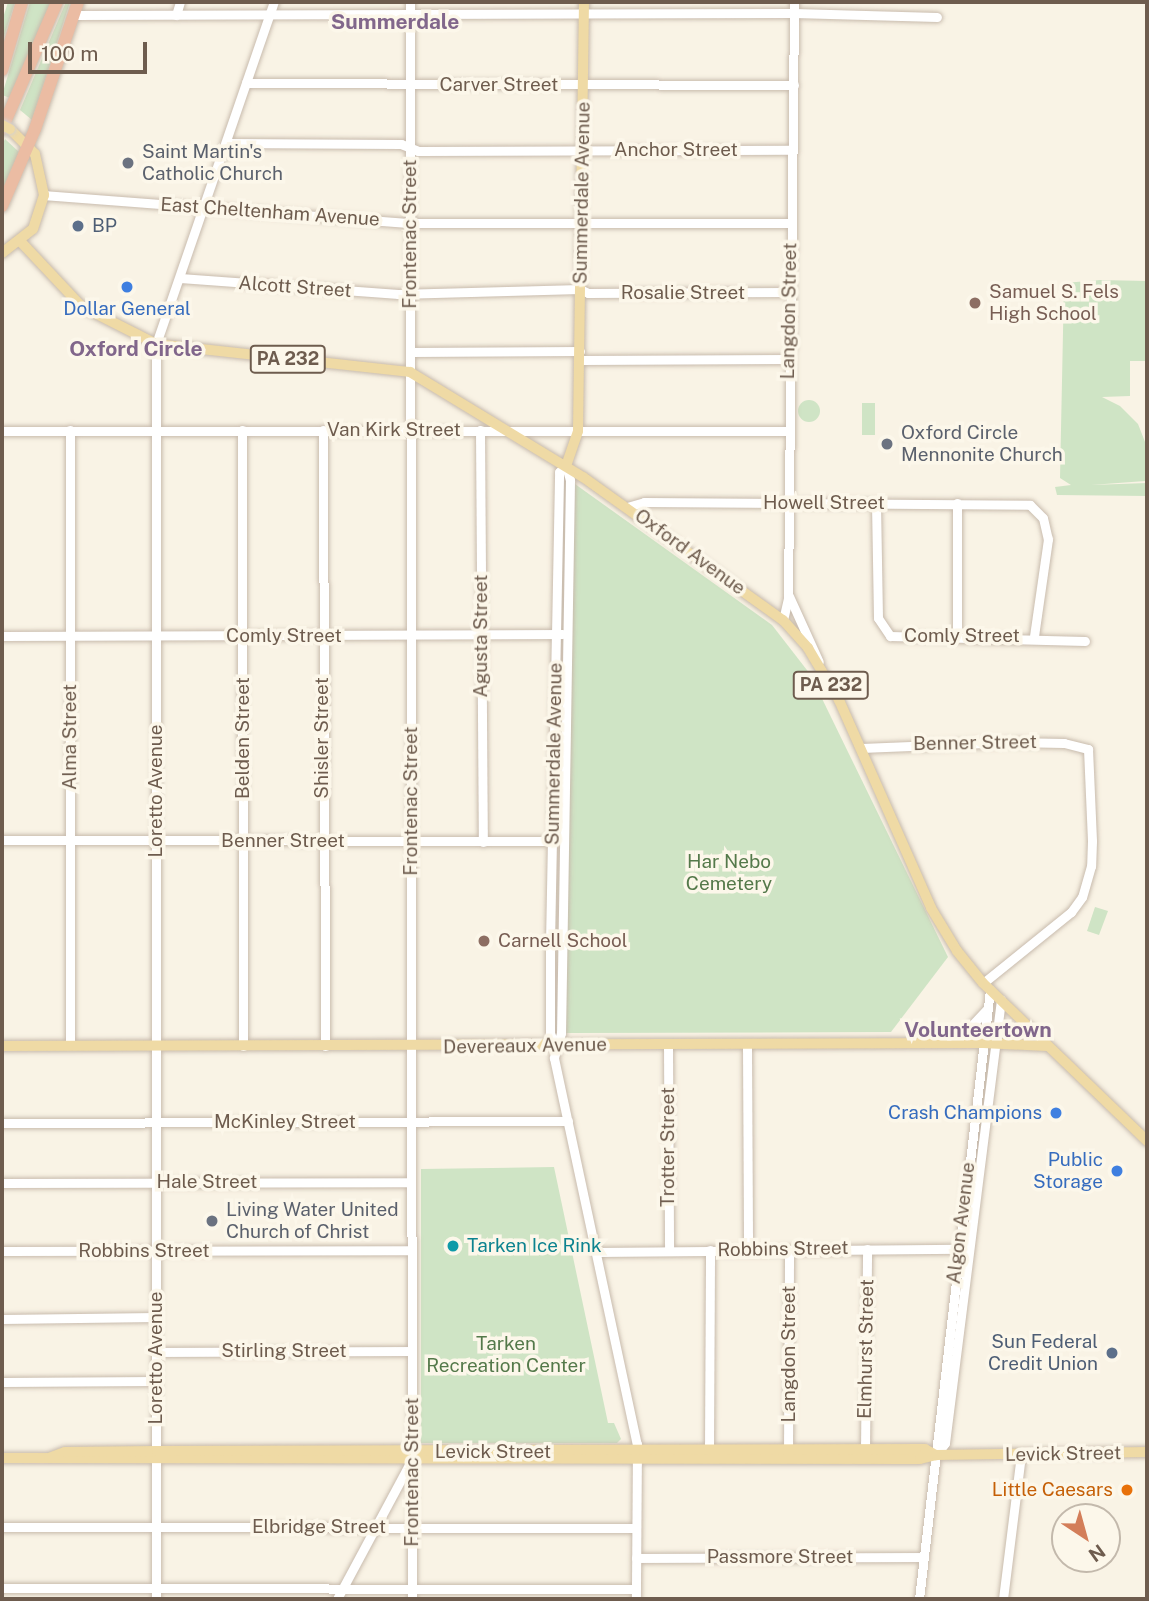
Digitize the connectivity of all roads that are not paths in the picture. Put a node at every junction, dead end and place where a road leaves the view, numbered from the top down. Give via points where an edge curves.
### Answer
1 (22, 2) edge
2 (57, 2) edge
3 (180, 2) edge
4 (274, 2) edge
5 (410, 2) edge
6 (584, 2) edge
7 (794, 2) edge
8 (76, 8) edge
9 (794, 13) junction
10 (584, 14) junction
11 (176, 15) junction
12 (269, 15) junction
13 (410, 15) junction
14 (937, 18) dead end
15 (2, 70) edge
16 (246, 83) junction
17 (410, 83) junction
18 (583, 84) junction
19 (794, 85) junction
20 (4, 128) edge
21 (226, 142) junction
22 (29, 146) junction
23 (410, 148) junction
24 (583, 150) junction
25 (792, 150) junction
26 (44, 195) junction
27 (2, 206) edge
28 (204, 207) junction
29 (580, 222) junction
30 (410, 223) junction
31 (790, 223) junction
32 (21, 242) junction
33 (2, 253) edge
34 (180, 278) junction
35 (580, 289) junction
36 (410, 290) junction
37 (789, 292) junction
38 (156, 344) junction
39 (410, 352) junction
40 (580, 356) junction
41 (788, 359) junction
42 (410, 372) junction
43 (70, 430) junction
44 (242, 430) junction
45 (323, 430) junction
46 (481, 430) junction
47 (2, 431) edge
48 (409, 431) junction
49 (509, 431) junction
50 (578, 431) junction
51 (787, 431) junction
52 (154, 433) junction
53 (566, 466) junction
54 (788, 503) junction
55 (876, 503) junction
56 (957, 503) junction
57 (627, 507) junction
58 (788, 592) junction
59 (783, 620) junction
60 (556, 634) junction
61 (567, 634) junction
62 (70, 635) junction
63 (156, 635) junction
64 (2, 636) edge
65 (242, 636) junction
66 (323, 636) junction
67 (411, 636) junction
68 (481, 636) junction
69 (1034, 636) junction
70 (957, 637) junction
71 (1085, 641) dead end
72 (821, 667) junction
73 (861, 748) junction
74 (2, 840) edge
75 (69, 840) junction
76 (156, 840) junction
77 (243, 840) junction
78 (323, 841) junction
79 (411, 841) junction
80 (552, 841) junction
81 (564, 841) junction
82 (483, 842) junction
83 (987, 987) junction
84 (1001, 1000) junction
85 (989, 1007) junction
86 (955, 1043) junction
87 (983, 1043) junction
88 (668, 1044) junction
89 (70, 1045) junction
90 (555, 1045) junction
91 (747, 1045) junction
92 (2, 1046) edge
93 (157, 1046) junction
94 (243, 1046) junction
95 (325, 1046) junction
96 (995, 1046) junction
97 (1047, 1046) junction
98 (410, 1047) junction
99 (155, 1121) junction
100 (568, 1121) junction
101 (411, 1122) junction
102 (2, 1123) edge
103 (1147, 1141) edge
104 (156, 1182) junction
105 (411, 1182) junction
106 (2, 1183) edge
107 (957, 1248) junction
108 (669, 1249) junction
109 (867, 1249) junction
110 (970, 1249) junction
111 (411, 1250) junction
112 (710, 1250) junction
113 (748, 1250) junction
114 (789, 1250) junction
115 (2, 1251) edge
116 (156, 1251) junction
117 (597, 1252) junction
118 (156, 1317) junction
119 (2, 1319) edge
120 (412, 1351) junction
121 (156, 1352) junction
122 (156, 1381) junction
123 (2, 1382) edge
124 (709, 1450) junction
125 (865, 1450) junction
126 (1147, 1452) edge
127 (157, 1455) junction
128 (637, 1455) junction
129 (788, 1455) junction
130 (936, 1455) junction
131 (1021, 1455) junction
132 (412, 1456) junction
133 (2, 1458) edge
134 (2, 1527) edge
135 (157, 1527) junction
136 (376, 1527) junction
137 (412, 1527) junction
138 (636, 1528) junction
139 (924, 1557) junction
140 (636, 1558) junction
141 (2, 1588) edge
142 (343, 1588) junction
143 (412, 1588) junction
144 (635, 1588) junction
145 (156, 1589) junction
146 (156, 1599) edge
147 (337, 1599) edge
148 (412, 1599) edge
149 (636, 1599) edge
150 (919, 1599) edge
151 (1003, 1599) edge

1 - 15 highway
2 - 20 highway
3 - 11 street
4 - 12 street, Loretto Avenue
5 - 13 street, Frontenac Street
6 - 10 main road, Summerdale Avenue
7 - 9 street, Langdon Street
8 - 11 street
8 - 22 highway
9 - 10 street
9 - 14 street
9 - 19 street, Langdon Street
10 - 13 street
10 - 18 main road, Summerdale Avenue
11 - 12 street
12 - 13 street
12 - 16 street, Loretto Avenue
13 - 17 street, Frontenac Street
16 - 17 street, Carver Street
16 - 21 street, Loretto Avenue
17 - 18 street, Carver Street
17 - 23 street, Frontenac Street
18 - 19 street, Carver Street
18 - 24 main road, Summerdale Avenue
19 - 25 street, Langdon Street
20 - 22 main road
21 - 23 street, Anchor Street via 401,144
21 - 28 street, Loretto Avenue
22 - 26 main road via 42,171
22 - 27 highway
23 - 24 street, Anchor Street
23 - 30 street, Frontenac Street
24 - 25 street, Anchor Street
24 - 29 main road, Summerdale Avenue
25 - 31 street, Langdon Street
26 - 28 street, East Cheltenham Avenue
26 - 32 main road via 33,229
28 - 30 street, East Cheltenham Avenue
28 - 34 street, Loretto Avenue
29 - 30 street, East Cheltenham Avenue
29 - 31 street, East Cheltenham Avenue
29 - 35 main road, Summerdale Avenue
30 - 36 street, Frontenac Street
31 - 37 street, Langdon Street
32 - 33 main road
32 - 38 main road, Oxford Avenue / PA 232 via 81,306
34 - 36 street, Alcott Street via 398,294
34 - 38 street, Loretto Avenue
35 - 36 street, Rosalie Street
35 - 37 street, Rosalie Street via 588,293
35 - 40 main road, Summerdale Avenue
36 - 39 street, Frontenac Street
37 - 41 street, Langdon Street
38 - 42 main road, Oxford Avenue / PA 232
38 - 52 street, Loretto Avenue
39 - 40 street
39 - 42 street, Frontenac Street
40 - 41 street
40 - 50 main road, Summerdale Avenue
41 - 51 street, Langdon Street
42 - 48 street, Frontenac Street
42 - 49 main road, Oxford Avenue / PA 232
43 - 47 street, Van Kirk Street
43 - 52 street, Van Kirk Street
43 - 62 street, Alma Street
44 - 45 street, Van Kirk Street
44 - 52 street, Van Kirk Street
44 - 65 street, Belden Street
45 - 48 street, Van Kirk Street
45 - 66 street, Shisler Street
46 - 48 street, Van Kirk Street
46 - 49 street, Van Kirk Street
46 - 68 street, Agusta Street
48 - 67 street, Frontenac Street
49 - 50 street, Van Kirk Street
49 - 53 main road, Oxford Avenue / PA 232
50 - 51 street, Van Kirk Street
50 - 53 main road, Summerdale Avenue
51 - 54 street, Langdon Street
52 - 63 street, Loretto Avenue
53 - 57 main road, Oxford Avenue / PA 232
53 - 60 street, Summerdale Avenue via 559,472
53 - 61 street, Summerdale Avenue
54 - 55 street, Howell Street
54 - 57 street, Howell Street via 644,502
54 - 58 street, Langdon Street
55 - 56 street, Howell Street
55 - 70 street, Comly Street via 878,618 890,636
56 - 69 street, Howell Street via 1022,503 1036,508 1048,529
56 - 70 street
57 - 59 main road, Oxford Avenue / PA 232
58 - 59 street, Langdon Street
58 - 72 street
59 - 72 main road, Oxford Avenue / PA 232
60 - 61 street, Comly Street
60 - 68 street, Comly Street
60 - 80 street, Summerdale Avenue
61 - 81 street, Summerdale Avenue
62 - 63 street, Comly Street
62 - 64 street, Comly Street
62 - 75 street, Alma Street
63 - 65 street, Comly Street
63 - 76 street, Loretto Avenue
65 - 66 street, Comly Street
65 - 77 street, Belden Street
66 - 67 street, Comly Street
66 - 78 street, Shisler Street
67 - 68 street, Comly Street
67 - 79 street, Frontenac Street
68 - 82 street, Agusta Street
69 - 70 street, Comly Street
69 - 71 street
72 - 73 main road, Oxford Avenue / PA 232
73 - 83 main road, Oxford Avenue / PA 232 via 940,926
73 - 83 street, Benner Street via 1010,742 1064,743 1088,749 1093,841 1085,890 1071,912
74 - 75 street, Benner Street
75 - 76 street, Benner Street
75 - 89 street, Alma Street
76 - 77 street, Benner Street
76 - 93 street, Loretto Avenue
77 - 78 street, Benner Street
77 - 94 street, Belden Street
78 - 79 street, Benner Street
78 - 95 street, Shisler Street
79 - 82 street, Benner Street
79 - 98 street, Frontenac Street
80 - 81 street, Benner Street
80 - 82 street, Benner Street
80 - 90 street, Summerdale Avenue via 550,1020
81 - 90 street, Summerdale Avenue via 561,1033
83 - 84 main road, Oxford Avenue / PA 232
83 - 85 street, Algon Avenue
84 - 96 street, Algon Avenue
84 - 97 main road, Oxford Avenue / PA 232
85 - 86 street
85 - 87 street, Algon Avenue
86 - 87 main road, Devereaux Avenue
86 - 91 main road, Devereaux Avenue
87 - 96 main road, Devereaux Avenue
87 - 107 street, Algon Avenue
88 - 90 main road, Devereaux Avenue
88 - 91 main road, Devereaux Avenue
88 - 108 street, Trotter Street
89 - 92 main road, Devereaux Avenue
89 - 93 main road, Devereaux Avenue
90 - 98 main road, Devereaux Avenue
90 - 100 street, Summerdale Avenue
91 - 113 street
93 - 94 main road, Devereaux Avenue
93 - 99 street, Loretto Avenue
94 - 95 main road, Devereaux Avenue
95 - 98 main road, Devereaux Avenue
96 - 97 main road, Devereaux Avenue
96 - 110 street, Algon Avenue
97 - 103 main road, Oxford Avenue / PA 232
98 - 101 street, Frontenac Street
99 - 101 street, McKinley Street
99 - 102 street, McKinley Street
99 - 104 street, Loretto Avenue
100 - 101 street, McKinley Street
100 - 117 street, Summerdale Avenue
101 - 105 street, Frontenac Street
104 - 105 street, Hale Street
104 - 106 street, Hale Street
104 - 116 street, Loretto Avenue
105 - 111 street, Frontenac Street
107 - 109 street, Robbins Street
107 - 110 street, Robbins Street
107 - 130 street, Algon Avenue
108 - 112 street, Robbins Street
108 - 117 street, Robbins Street
109 - 114 street, Robbins Street
109 - 125 street, Elmhurst Street
110 - 130 street, Algon Avenue via 945,1443
111 - 116 street, Robbins Street
111 - 120 street, Frontenac Street
112 - 113 street, Robbins Street
112 - 124 street
113 - 114 street, Robbins Street
114 - 129 street, Langdon Street
115 - 116 street, Robbins Street
116 - 118 street, Loretto Avenue
117 - 128 street, Summerdale Avenue
118 - 119 street
118 - 121 street, Loretto Avenue
120 - 121 street, Stirling Street
120 - 132 street, Frontenac Street
121 - 122 street, Loretto Avenue
122 - 123 street
122 - 127 street, Loretto Avenue
124 - 128 main road, Levick Street
124 - 129 main road, Levick Street
125 - 129 main road, Levick Street
125 - 130 main road, Levick Street via 925,1449
126 - 131 main road, Levick Street
127 - 132 main road, Levick Street
127 - 133 main road, Levick Street
127 - 135 street, Loretto Avenue
128 - 129 main road, Levick Street
128 - 132 main road, Levick Street
128 - 138 street, Summerdale Avenue
129 - 130 main road, Levick Street via 920,1459
130 - 131 main road, Levick Street
130 - 139 street, Algon Avenue
131 - 151 street
132 - 136 street
132 - 137 street, Frontenac Street
134 - 135 street, Elbridge Street
135 - 136 street, Elbridge Street
135 - 145 street, Loretto Avenue
136 - 137 street, Elbridge Street
136 - 142 street
137 - 138 street, Elbridge Street
137 - 143 street, Frontenac Street
138 - 140 street, Summerdale Avenue
139 - 140 street, Passmore Street
139 - 150 street, Algon Avenue
140 - 144 street, Summerdale Avenue
141 - 145 street
142 - 143 street
142 - 145 street
142 - 147 street
143 - 144 street
143 - 148 street, Frontenac Street
144 - 149 street, Summerdale Avenue
145 - 146 street, Loretto Avenue

